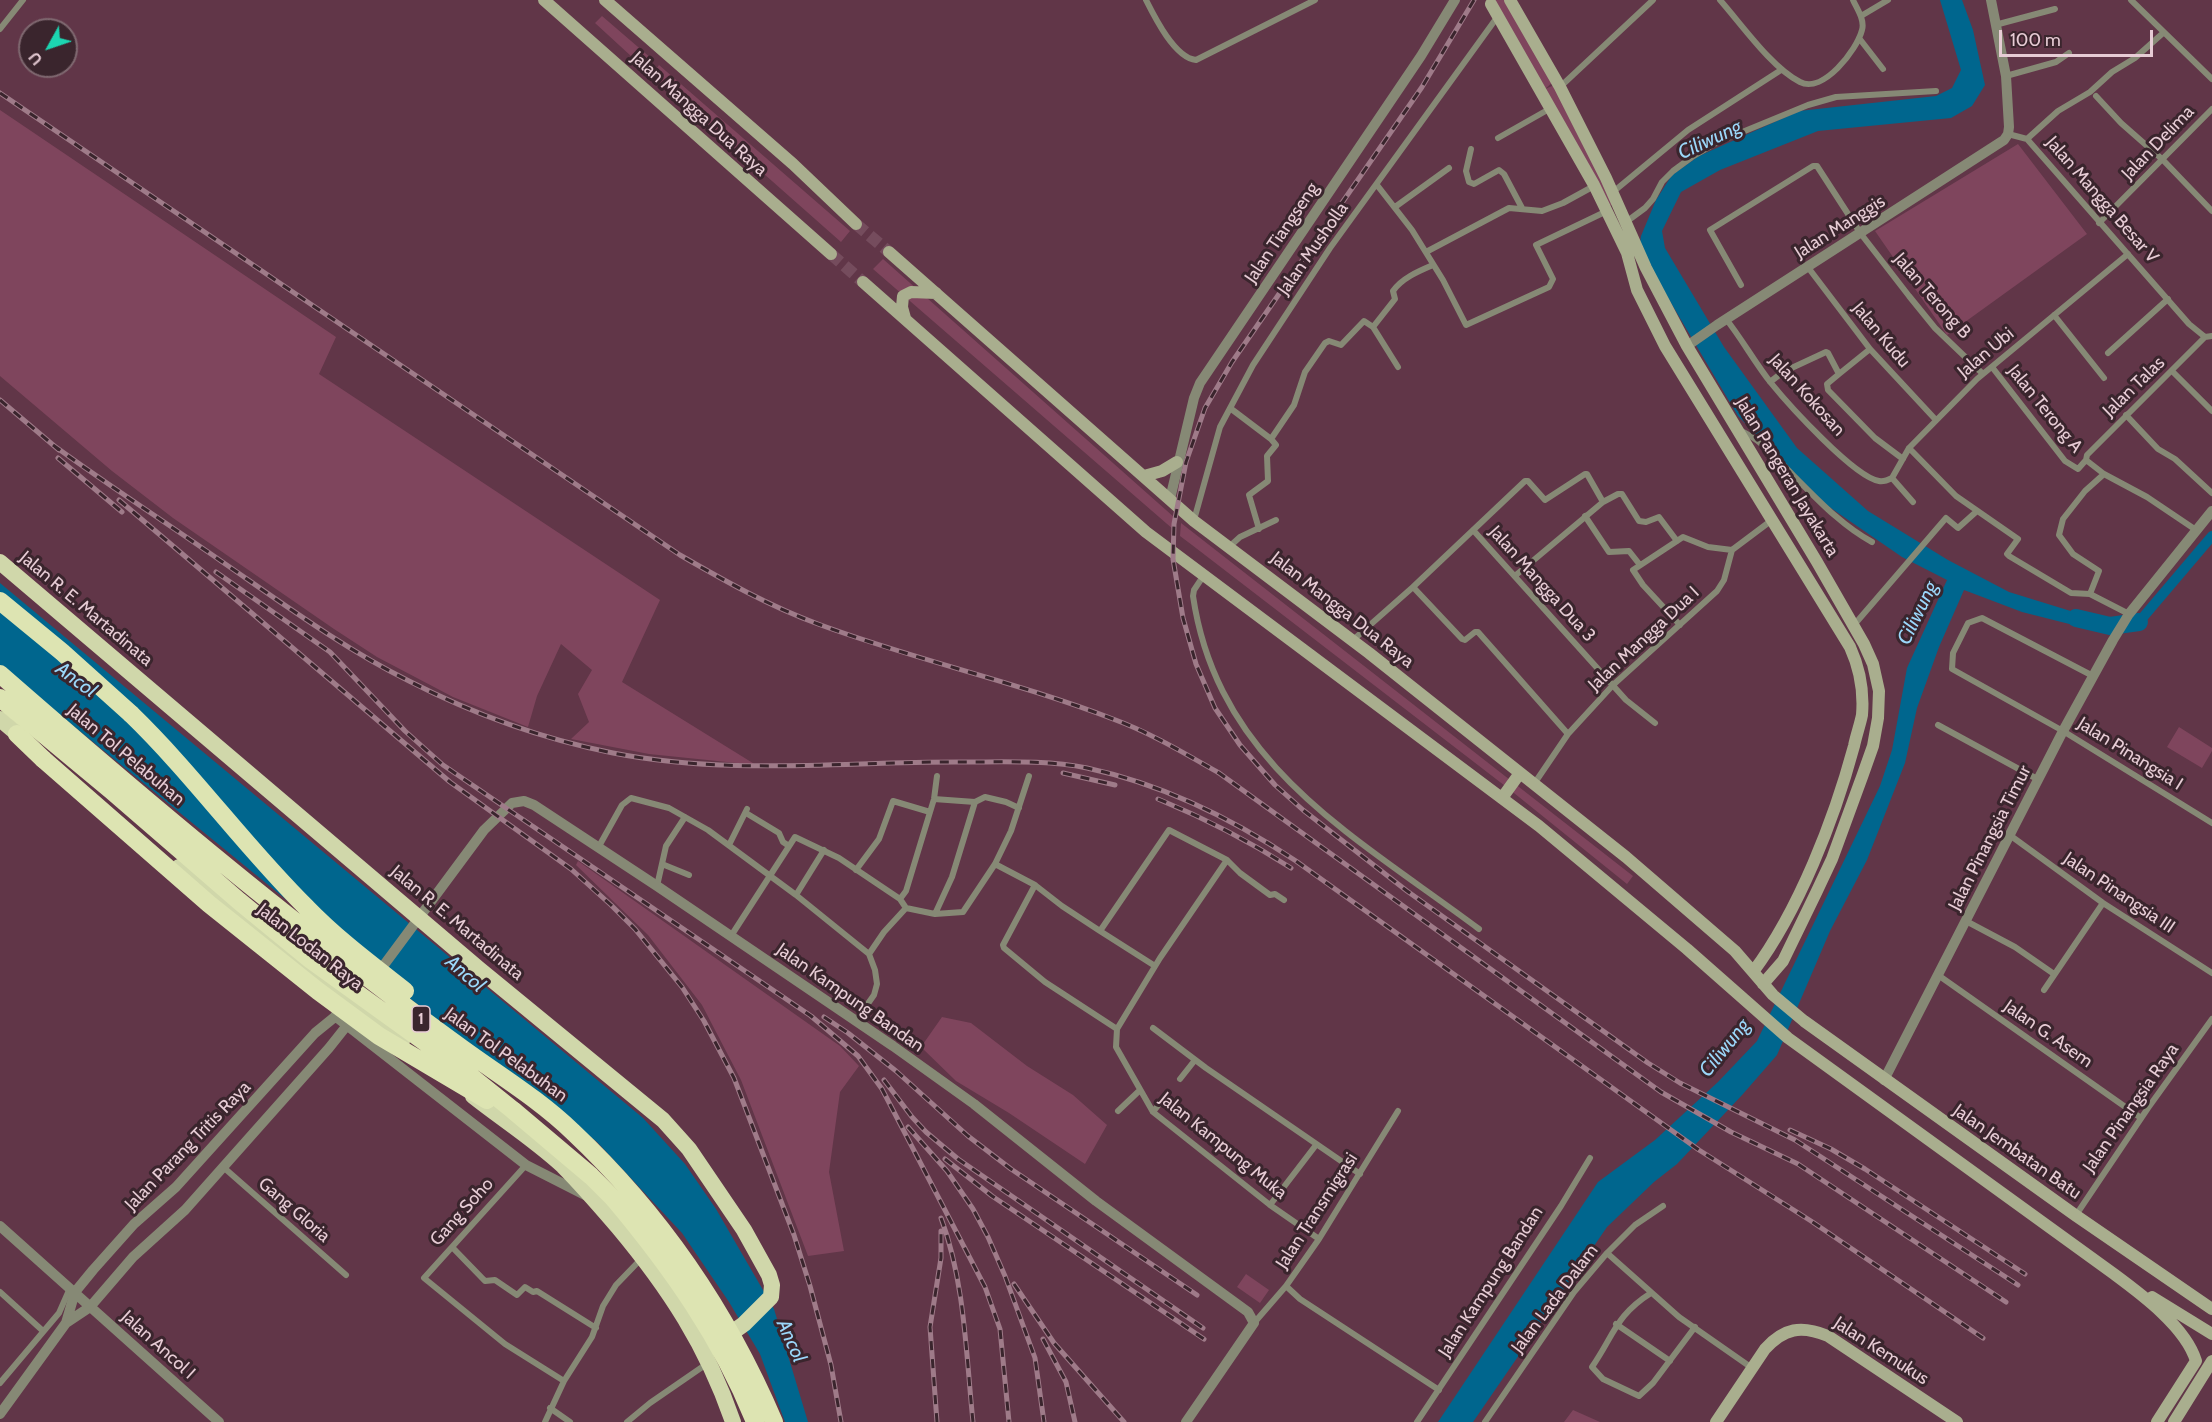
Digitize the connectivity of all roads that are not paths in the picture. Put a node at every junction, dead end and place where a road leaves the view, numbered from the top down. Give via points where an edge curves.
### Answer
1 (23, 0) edge
2 (544, 0) edge
3 (1146, 0) edge
4 (1315, 0) edge
5 (1455, 0) edge
6 (1510, 0) edge
7 (1653, 0) edge
8 (1720, 0) edge
9 (1853, 0) edge
10 (1888, 0) edge
11 (1990, 0) edge
12 (2131, 0) edge
13 (610, 2) edge
14 (1491, 4) dead end
15 (2055, 9) dead end
16 (1498, 16) junction
17 (1861, 16) junction
18 (1995, 25) junction
19 (0, 29) edge
20 (2163, 33) junction
21 (1858, 38) junction
22 (2069, 52) dead end
23 (1884, 69) dead end
24 (1781, 70) junction
25 (2006, 76) junction
26 (2212, 79) edge
27 (1560, 87) junction
28 (1936, 90) dead end
29 (2096, 96) dead end
30 (1551, 107) junction
31 (2212, 109) edge
32 (2008, 134) junction
33 (1498, 138) dead end
34 (2027, 138) junction
35 (1471, 149) dead end
36 (2163, 160) junction
37 (1449, 168) dead end
38 (1377, 185) junction
39 (1594, 185) junction
40 (1612, 192) junction
41 (1395, 207) junction
42 (1522, 208) junction
43 (1607, 211) junction
44 (2212, 211) edge
45 (1626, 222) junction
46 (2099, 223) junction
47 (856, 224) tunnel mouth
48 (1861, 234) junction
49 (889, 252) tunnel mouth
50 (1426, 252) junction
51 (831, 254) tunnel mouth
52 (2128, 254) junction
53 (1434, 265) junction
54 (1807, 266) junction
55 (863, 282) tunnel mouth
56 (1741, 285) dead end
57 (936, 293) junction
58 (2168, 300) junction
59 (2054, 315) junction
60 (905, 318) junction
61 (1721, 322) junction
62 (1373, 327) junction
63 (2208, 336) edge
64 (1689, 345) junction
65 (1870, 349) junction
66 (2108, 353) dead end
67 (1398, 367) dead end
68 (1992, 367) junction
69 (2172, 371) junction
70 (1839, 374) junction
71 (1983, 374) junction
72 (2104, 378) dead end
73 (1770, 382) junction
74 (1230, 408) junction
75 (2212, 411) edge
76 (2126, 415) junction
77 (1935, 419) junction
78 (1738, 430) junction
79 (1271, 439) junction
80 (1910, 448) junction
81 (1750, 450) junction
82 (1903, 459) junction
83 (1735, 460) junction
84 (2086, 460) junction
85 (1177, 462) junction
86 (1761, 468) junction
87 (2104, 474) junction
88 (1144, 476) junction
89 (1745, 477) junction
90 (1892, 478) junction
91 (2212, 493) edge
92 (1170, 499) junction
93 (1603, 502) junction
94 (1913, 502) dead end
95 (1977, 511) junction
96 (2212, 511) edge
97 (1585, 516) junction
98 (1194, 520) junction
99 (1276, 520) dead end
100 (1773, 520) junction
101 (1259, 529) junction
102 (1473, 530) junction
103 (2196, 530) junction
104 (1677, 541) junction
105 (1872, 542) dead end
106 (1229, 547) junction
107 (1732, 550) junction
108 (0, 562) edge
109 (1640, 565) junction
110 (1204, 575) junction
111 (1516, 575) junction
112 (1413, 587) junction
113 (2090, 594) junction
114 (0, 600) edge
115 (2126, 618) junction
116 (1680, 625) junction
117 (1853, 626) junction
118 (1353, 640) junction
119 (0, 674) edge
120 (2093, 676) junction
121 (1613, 685) junction
122 (0, 698) edge
123 (0, 719) edge
124 (1655, 723) dead end
125 (1938, 725) dead end
126 (2063, 731) junction
127 (17, 734) junction
128 (1568, 734) junction
129 (1520, 773) junction
130 (937, 776) dead end
131 (1029, 776) dead end
132 (2040, 780) junction
133 (1534, 784) junction
134 (1502, 798) junction
135 (934, 799) junction
136 (975, 802) junction
137 (1019, 808) junction
138 (930, 812) junction
139 (685, 817) junction
140 (2212, 823) edge
141 (2011, 836) junction
142 (729, 845) junction
143 (789, 846) junction
144 (598, 848) junction
145 (824, 850) junction
146 (1817, 851) junction
147 (1227, 860) junction
148 (1832, 860) junction
149 (662, 864) junction
150 (995, 864) junction
151 (856, 870) junction
152 (689, 875) dead end
153 (771, 875) junction
154 (1035, 885) junction
155 (657, 886) junction
156 (796, 895) junction
157 (900, 900) junction
158 (1284, 900) dead end
159 (2103, 903) junction
160 (906, 908) junction
161 (935, 914) junction
162 (416, 920) junction
163 (1966, 921) junction
164 (1479, 929) dead end
165 (1100, 931) junction
166 (731, 936) junction
167 (869, 954) junction
168 (1155, 966) junction
169 (1753, 972) junction
170 (2212, 973) edge
171 (1937, 974) junction
172 (2054, 974) junction
173 (1763, 984) junction
174 (2044, 990) dead end
175 (356, 1004) junction
176 (335, 1016) junction
177 (2212, 1019) edge
178 (1804, 1021) joint
179 (855, 1022) junction
180 (348, 1026) junction
181 (1153, 1028) dead end
182 (1117, 1029) junction
183 (1196, 1060) junction
184 (1180, 1079) dead end
185 (1884, 1080) junction
186 (1139, 1091) junction
187 (538, 1102) junction
188 (1160, 1103) dead end
189 (514, 1111) junction
190 (1118, 1111) dead end
191 (1398, 1111) dead end
192 (1153, 1112) junction
193 (2141, 1118) junction
194 (1316, 1145) junction
195 (1590, 1158) dead end
196 (526, 1165) junction
197 (222, 1166) junction
198 (1359, 1174) junction
199 (598, 1203) junction
200 (1270, 1206) junction
201 (1663, 1206) dead end
202 (2075, 1215) junction
203 (0, 1226) edge
204 (1319, 1239) junction
205 (452, 1247) junction
206 (1607, 1253) junction
207 (644, 1257) junction
208 (93, 1270) junction
209 (346, 1275) dead end
210 (2118, 1277) junction
211 (108, 1285) junction
212 (1286, 1286) junction
213 (73, 1290) junction
214 (0, 1292) edge
215 (1651, 1293) junction
216 (90, 1307) junction
217 (2212, 1309) edge
218 (66, 1323) junction
219 (1254, 1323) junction
220 (1616, 1324) junction
221 (596, 1328) junction
222 (1695, 1328) junction
223 (43, 1331) junction
224 (2212, 1334) edge
225 (709, 1353) junction
226 (1670, 1361) junction
227 (2212, 1361) edge
228 (1752, 1368) junction
229 (564, 1382) junction
230 (0, 1383) edge
231 (1439, 1390) junction
232 (550, 1408) junction
233 (0, 1414) edge
234 (219, 1422) edge
235 (544, 1422) edge
236 (570, 1422) edge
237 (627, 1422) edge
238 (733, 1422) edge
239 (755, 1422) edge
240 (774, 1422) edge
241 (1186, 1422) edge
242 (1417, 1422) edge
243 (1485, 1422) edge
244 (1716, 1422) edge
245 (1957, 1422) edge
246 (2157, 1422) edge
247 (2174, 1422) edge

1 - 19 street
2 - 51 main road, Jalan Mangga Dua Raya
3 - 4 street via 1181,54 1196,60
5 - 85 street, Jalan Tiangseng via 1200,382
6 - 27 main road, Jalan Pangeran Jayakarta
7 - 27 street
8 - 24 street
9 - 17 street
10 - 17 street
11 - 18 street
12 - 20 street
13 - 47 main road, Jalan Mangga Dua Raya
14 - 16 main road, Jalan Pangeran Jayakarta
15 - 18 street
16 - 30 main road, Jalan Pangeran Jayakarta
16 - 38 street, Jalan Musholla
17 - 21 street via 1863,29
18 - 25 street
20 - 26 street
20 - 34 street
21 - 23 street
21 - 24 street via 1835,72 1816,83 1803,84
22 - 25 street via 2056,62
24 - 40 street via 1688,130
25 - 32 street
27 - 40 main road, Jalan Pangeran Jayakarta
28 - 45 street via 1836,97 1719,142 1673,171 1645,208
29 - 36 street
30 - 33 street
30 - 39 main road, Jalan Pangeran Jayakarta
31 - 36 street, Jalan Delima
32 - 34 street, Jalan Mangga Besar V
32 - 48 street, Jalan Manggis via 1999,146
34 - 46 street, Jalan Mangga Besar V
35 - 42 street via 1466,171 1470,182 1474,184 1499,170
36 - 44 street
36 - 46 street, Jalan Delima
37 - 41 street
38 - 41 street
38 - 74 street, Jalan Musholla via 1303,289
39 - 42 street via 1542,211
39 - 43 main road, Jalan Pangeran Jayakarta
40 - 45 main road, Jalan Pangeran Jayakarta
41 - 50 street
42 - 50 street via 1509,208
43 - 53 street via 1536,245 1553,279 1549,287 1466,326
43 - 83 main road, Jalan Pangeran Jayakarta via 1628,253 1637,290 1665,346
45 - 64 main road, Jalan Pangeran Jayakarta
46 - 52 street, Jalan Mangga Besar V
48 - 54 street, Jalan Manggis
48 - 56 street, Jalan Terong B via 1819,167 1814,166 1710,231
48 - 71 street, Jalan Terong B via 1935,328
49 - 57 main road, Jalan Mangga Dua Raya
50 - 53 street
52 - 58 street, Jalan Mangga Besar V
52 - 59 street, Jalan Ubi
53 - 62 street via 1411,275 1395,288 1395,299
54 - 61 street, Jalan Manggis
54 - 65 street, Jalan Kudu
55 - 60 main road
57 - 60 main road via 911,292 903,296
57 - 88 main road, Jalan Mangga Dua Raya
58 - 63 street, Jalan Mangga Besar V via 2189,324
58 - 66 street
59 - 68 street, Jalan Ubi
59 - 72 street
60 - 110 main road via 1115,506
61 - 64 street, Jalan Manggis
61 - 73 street, Jalan Kokosan
62 - 67 street
62 - 79 street via 1364,321 1341,345 1329,341 1321,347 1305,372 1294,405
63 - 69 street, Jalan Talas
64 - 78 main road, Jalan Pangeran Jayakarta
65 - 70 street
65 - 77 street, Jalan Kudu
68 - 71 street, Jalan Ubi
68 - 84 street, Jalan Terong A via 2065,461 2078,469
69 - 75 street
69 - 76 street, Jalan Talas
70 - 73 street via 1826,352
70 - 82 street via 1827,384 1828,390 1875,438
71 - 77 street, Jalan Ubi
73 - 90 street, Jalan Kokosan via 1824,440 1867,476 1877,481
74 - 79 street
74 - 98 street, Jalan Musholla via 1220,427
76 - 84 street, Jalan Talas
76 - 91 street via 2158,449
77 - 80 street, Jalan Ubi
78 - 81 main road, Jalan Pangeran Jayakarta
78 - 105 street via 1755,437 1815,497
79 - 101 street via 1276,445 1267,456 1268,481 1248,495
80 - 82 street, Jalan Ubi
80 - 95 street via 1956,496
81 - 83 main road
81 - 86 main road, Jalan Pangeran Jayakarta
82 - 90 street, Jalan Ubi
83 - 89 main road, Jalan Pangeran Jayakarta
84 - 87 street, Jalan Terong A
85 - 88 main road
85 - 92 street, Jalan Tiangseng
86 - 89 main road via 1751,468
86 - 117 main road, Jalan Pangeran Jayakarta
87 - 103 street, Jalan Terong A
87 - 113 street via 2063,519 2059,535 2073,554 2099,571
88 - 92 main road, Jalan Mangga Dua Raya
89 - 100 main road, Jalan Pangeran Jayakarta
90 - 94 street
92 - 98 main road, Jalan Mangga Dua Raya
93 - 97 street
93 - 102 street via 1586,474 1545,500 1525,481
93 - 104 street via 1622,494 1639,521 1661,518
95 - 113 street via 2018,539 2009,556 2071,593
95 - 117 street via 1958,528 1946,518
96 - 103 street, Jalan Pinangsia Timur
97 - 109 street via 1609,552 1629,552
97 - 111 street
98 - 106 main road, Jalan Mangga Dua Raya
99 - 101 street
100 - 107 street
100 - 146 main road, Jalan Pangeran Jayakarta via 1850,647 1862,692 1862,715 1846,778
101 - 106 street
102 - 111 street, Jalan Mangga Dua 3
102 - 112 street
103 - 115 street, Jalan Pinangsia Timur
104 - 107 street via 1687,537 1708,547
104 - 109 street
106 - 118 main road, Jalan Mangga Dua Raya
107 - 116 street, Jalan Mangga Dua I via 1718,591
108 - 162 highway, Jalan R. E. Martadinata
109 - 116 street via 1633,573
110 - 134 main road
110 - 164 street via 1193,596 1202,640 1216,680 1247,735 1295,789 1344,831
111 - 121 street, Jalan Mangga Dua 3
112 - 118 street
112 - 128 street via 1462,639 1478,632
113 - 115 street
114 - 187 highway, bridge via 63,652 155,738 307,908 379,970 478,1046
115 - 120 street, Jalan Pinangsia Timur
116 - 121 street, Jalan Mangga Dua I
117 - 148 main road, Jalan Pangeran Jayakarta via 1873,664 1879,692 1878,718 1873,746
118 - 129 main road, Jalan Mangga Dua Raya
119 - 187 highway, Jalan Tol Pelabuhan / 1, bridge via 244,882 428,1024
120 - 126 street, Jalan Pinangsia Timur
120 - 126 street, Jalan Pinangsia I via 1982,618 1968,623 1953,653 1952,669
121 - 124 street, Jalan Mangga Dua 3
121 - 128 street, Jalan Mangga Dua I
122 - 189 highway, Jalan Tol Pelabuhan / 1, bridge via 239,902
123 - 127 highway, Jalan Lodan Raya / 1
125 - 132 street
126 - 132 street, Jalan Pinangsia Timur
126 - 140 street, Jalan Pinangsia I
127 - 175 highway, Jalan Lodan Raya / 1 via 226,906
127 - 189 highway, bridge via 209,904 318,991 379,1036 454,1082
128 - 133 street, Jalan Mangga Dua I
129 - 133 main road, Jalan Mangga Dua Raya
129 - 134 main road
130 - 135 street
131 - 137 street
132 - 141 street, Jalan Pinangsia Timur
133 - 169 main road, Jalan Mangga Dua Raya via 1710,929
134 - 210 main road via 1687,949 1788,1038
135 - 136 street
135 - 138 street
136 - 137 street via 985,797
136 - 161 street via 952,878
137 - 150 street
138 - 151 street via 893,801 879,838
138 - 157 street
139 - 142 street
139 - 144 street via 631,798 622,805
139 - 149 street via 666,846
141 - 159 street, Jalan Pinangsia III
141 - 163 street, Jalan Pinangsia Timur
142 - 143 street via 747,811 779,832
142 - 153 street
143 - 145 street via 795,837
143 - 153 street
144 - 155 street, Jalan Kampung Bandan
144 - 162 street, Jalan Kampung Bandan via 534,805 524,801 512,803 484,830
145 - 151 street
145 - 156 street
146 - 148 main road
146 - 169 main road, Jalan Pangeran Jayakarta via 1772,945
147 - 158 street via 1240,873
147 - 165 street via 1169,830
147 - 168 street
148 - 173 main road, Jalan Pangeran Jayakarta via 1783,961
149 - 152 street
149 - 155 street
150 - 154 street
150 - 161 street via 963,913
151 - 157 street
153 - 156 street
153 - 166 street
154 - 165 street
154 - 182 street via 1004,948 1045,982
155 - 166 street, Jalan Kampung Bandan
156 - 167 street
157 - 160 street
159 - 170 street, Jalan Pinangsia III
159 - 172 street
160 - 161 street
160 - 167 street
162 - 175 street, Jalan Kampung Bandan
162 - 225 highway, Jalan R. E. Martadinata, bridge via 663,1120 689,1149 744,1230 769,1275 771,1297
163 - 171 street, Jalan Pinangsia Timur
163 - 172 street via 2015,947
165 - 168 street
166 - 179 street, Jalan Kampung Bandan
167 - 179 street via 877,984
168 - 182 street
169 - 173 main road, Jalan Mangga Dua Raya
171 - 185 street, Jalan Pinangsia Timur
171 - 193 street, Jalan G. Asem
172 - 174 street
173 - 178 main road, Jalan Mangga Dua Raya
175 - 176 street, Jalan Parang Tritis Raya
175 - 180 street, Jalan Parang Tritis Raya
175 - 199 highway, Jalan Lodan Raya / 1 via 545,1151
176 - 180 street, Jalan Lodan Raya
176 - 208 street, Jalan Parang Tritis Raya
177 - 193 street, Jalan Pinangsia Raya
178 - 185 main road, Jalan Jembatan Batu
179 - 219 street, Jalan Kampung Bandan via 974,1104 1096,1201 1248,1312
180 - 196 street, Jalan Lodan Raya
180 - 197 street, Jalan Parang Tritis Raya
181 - 183 street
182 - 186 street, Jalan Kampung Muka via 1116,1047
183 - 184 street, Jalan Kampung Muka
183 - 194 street
185 - 202 main road, Jalan Jembatan Batu
186 - 190 street
186 - 192 street, Jalan Kampung Muka
187 - 240 highway, Jalan Tol Pelabuhan / 1, bridge via 606,1165 684,1258 731,1332
188 - 192 street
189 - 239 highway, Jalan Tol Pelabuhan / 1, bridge via 591,1176 658,1252 715,1338
191 - 198 street, Jalan Transmigrasi
192 - 200 street, Jalan Kampung Muka
193 - 202 street, Jalan Pinangsia Raya
194 - 198 street
194 - 200 street
195 - 231 street, Jalan Kampung Bandan
196 - 199 street, Jalan Lodan Raya
196 - 205 street, Gang Soho
197 - 209 street, Gang Gloria
197 - 211 street, Jalan Parang Tritis Raya via 185,1209
198 - 204 street, Jalan Transmigrasi
199 - 207 highway, Jalan Lodan Raya / 1
200 - 204 street, Jalan Kampung Muka
201 - 206 street, Jalan Lada Dalam
202 - 217 main road, Jalan Jembatan Batu
203 - 213 street, Jalan Ancol I
204 - 212 street, Jalan Transmigrasi
205 - 221 street via 485,1281 495,1280 517,1295 525,1287 537,1291
205 - 229 street, Gang Soho via 425,1275 425,1280 505,1344
206 - 215 street
206 - 243 street, Jalan Lada Dalam via 1574,1292
207 - 221 street via 616,1285
207 - 225 highway, Jalan Lodan Raya / 1
208 - 211 street
208 - 213 street, Jalan Parang Tritis Raya
210 - 224 main road
210 - 246 main road via 2170,1322 2196,1361
211 - 216 street, Jalan Parang Tritis Raya
212 - 219 street, Jalan Transmigrasi
212 - 231 street
213 - 216 street, Jalan Ancol I
213 - 218 street, Jalan Parang Tritis Raya
213 - 223 street
214 - 223 street
215 - 220 street
215 - 222 street
216 - 218 street, Jalan Parang Tritis Raya
216 - 234 street, Jalan Ancol I
218 - 233 street, Jalan Parang Tritis Raya
219 - 241 street
220 - 226 street
220 - 226 street via 1592,1367 1603,1379 1639,1396
221 - 229 street
222 - 226 street
222 - 228 street
223 - 230 street
225 - 237 street
225 - 238 highway, Jalan Lodan Raya / 1
227 - 247 main road
228 - 244 main road, Jalan Kemukus
228 - 245 main road, Jalan Kemukus via 1774,1339 1787,1331 1816,1331
229 - 232 street
231 - 242 street, Jalan Kampung Bandan
232 - 235 street
232 - 236 street

